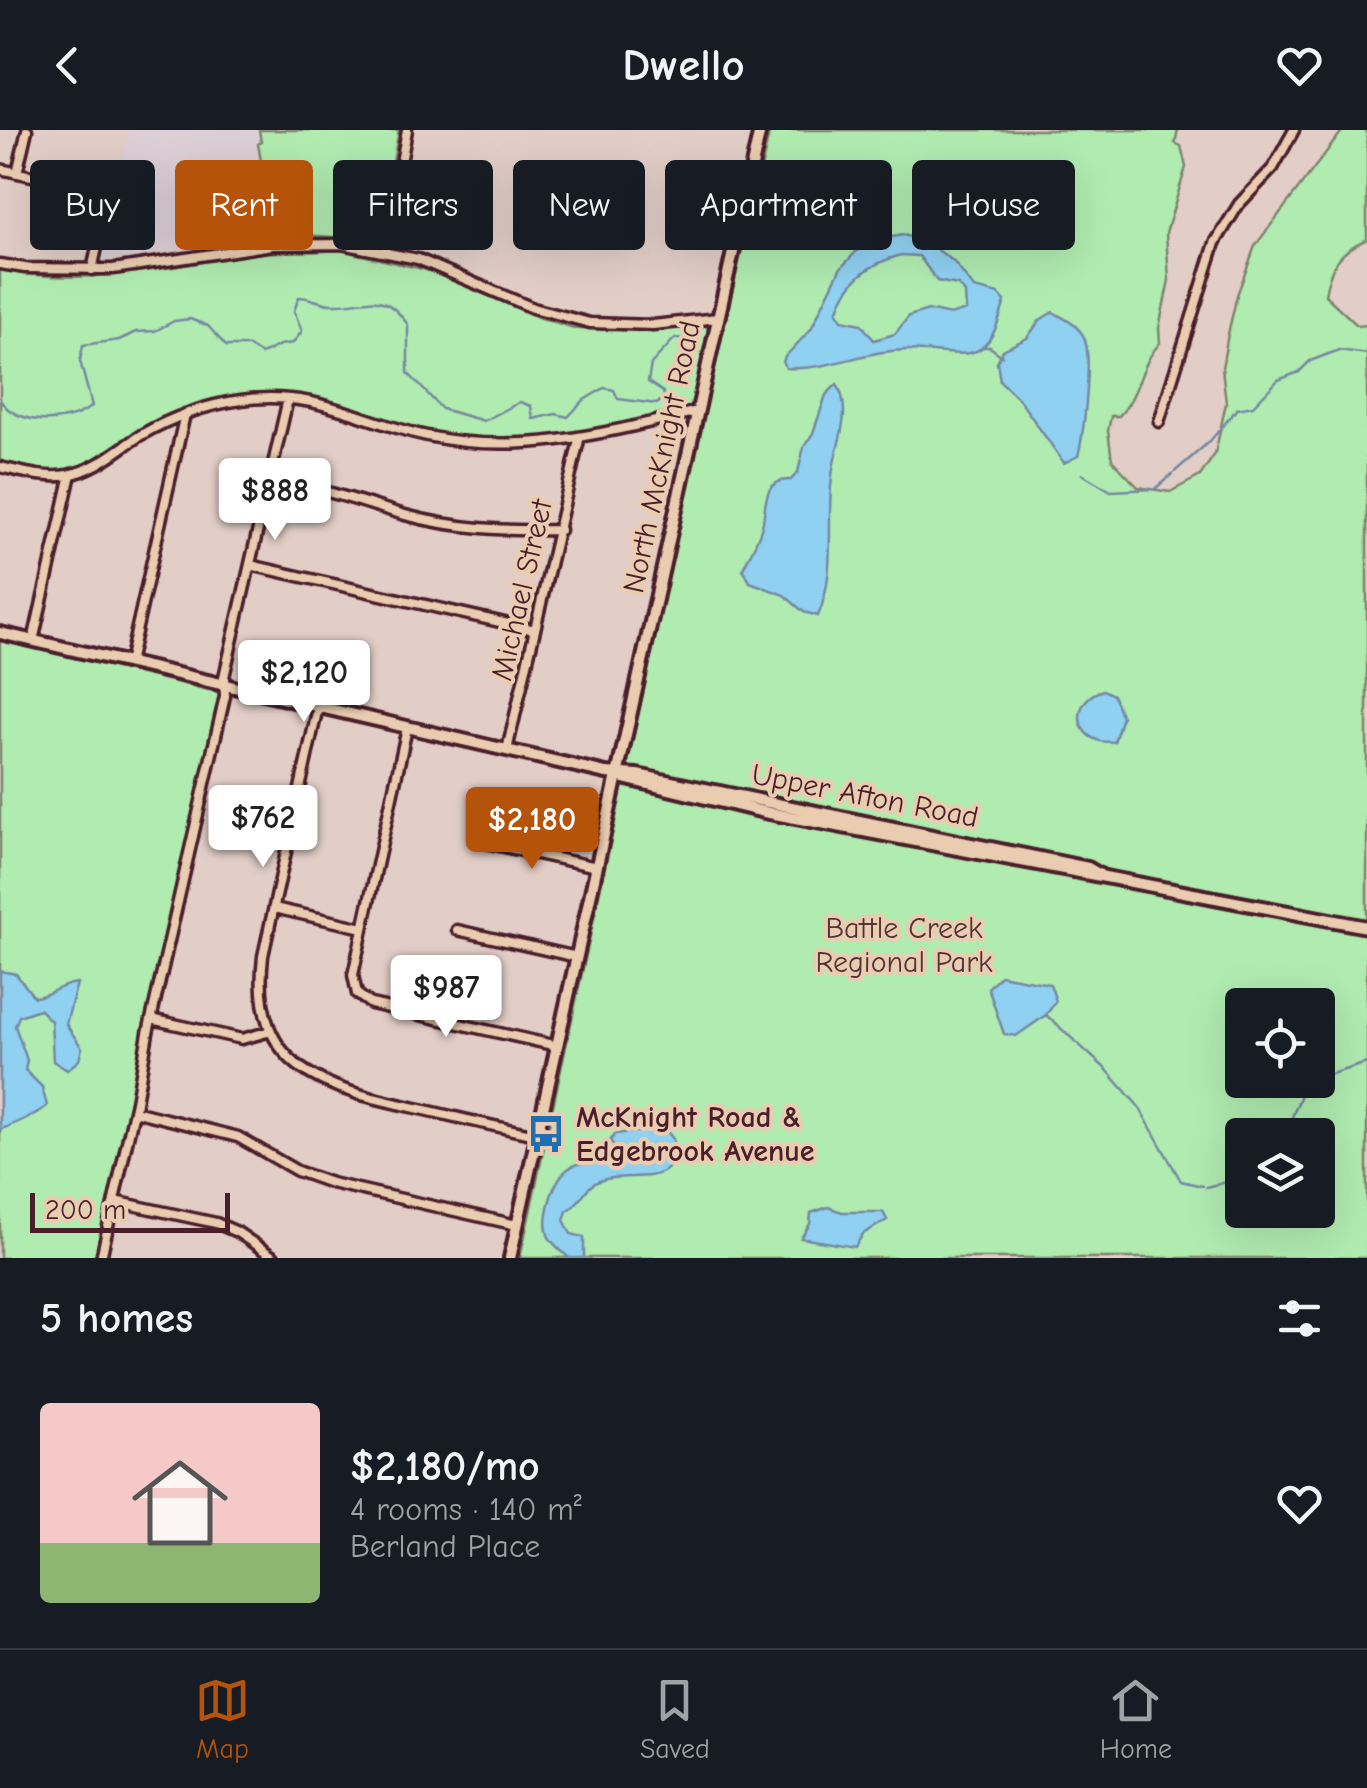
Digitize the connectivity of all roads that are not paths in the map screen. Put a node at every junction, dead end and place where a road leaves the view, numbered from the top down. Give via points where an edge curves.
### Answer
1 (27, 130) edge
2 (408, 130) edge
3 (762, 130) edge
4 (1294, 130) edge
5 (402, 160) edge
6 (0, 169) edge
7 (17, 173) junction
8 (333, 244) edge
9 (385, 250) edge
10 (0, 264) edge
11 (92, 270) junction
12 (718, 318) junction
13 (288, 399) junction
14 (698, 411) junction
15 (185, 414) junction
16 (1159, 422) dead end
17 (579, 440) junction
18 (0, 467) edge
19 (70, 474) junction
20 (270, 481) junction
21 (560, 530) junction
22 (250, 566) junction
23 (535, 630) junction
24 (0, 633) edge
25 (33, 641) junction
26 (129, 663) junction
27 (225, 686) junction
28 (318, 707) junction
29 (408, 728) junction
30 (507, 750) junction
31 (618, 775) junction
32 (476, 841) dead end
33 (597, 867) junction
34 (274, 908) junction
35 (1367, 927) edge
36 (363, 928) junction
37 (457, 930) dead end
38 (577, 957) junction
39 (154, 1020) junction
40 (271, 1031) junction
41 (557, 1046) junction
42 (134, 1111) junction
43 (537, 1135) junction
44 (114, 1201) junction
45 (517, 1225) junction
46 (101, 1258) edge
47 (276, 1258) edge
48 (510, 1258) edge

1 - 7 street
2 - 5 street
3 - 12 street, North McKnight Road
4 - 16 street via 1215,243
6 - 7 street
7 - 11 street via 106,195
8 - 11 street via 273,244
9 - 12 street via 590,323
10 - 11 street
12 - 14 street, North McKnight Road
13 - 15 street via 244,400
13 - 17 street via 344,408 449,440 499,446
13 - 20 street
14 - 17 street
14 - 31 street, North McKnight Road
15 - 19 street
15 - 26 street
17 - 21 street, Michael Street
18 - 19 street
19 - 25 street
20 - 21 street via 456,526
20 - 22 street
21 - 23 street, Michael Street
22 - 23 street
22 - 27 street
23 - 30 street, Michael Street
24 - 25 street, Upper Afton Road
25 - 26 street, Upper Afton Road
26 - 27 street, Upper Afton Road
27 - 28 street, Upper Afton Road
27 - 39 street
28 - 29 street, Upper Afton Road
28 - 34 street
29 - 30 street, Upper Afton Road
29 - 36 street
30 - 31 street, Upper Afton Road
31 - 33 street, North McKnight Road
31 - 35 street, Upper Afton Road
32 - 33 street
33 - 38 street, North McKnight Road
34 - 36 street
34 - 40 street via 261,972
36 - 41 street via 353,976 357,994 371,1004
37 - 38 street
38 - 41 street, North McKnight Road
39 - 40 street via 242,1039
39 - 42 street
40 - 43 street via 302,1070 336,1089
41 - 43 street, North McKnight Road
42 - 44 street
42 - 45 street via 238,1136 331,1183
43 - 45 street, North McKnight Road
44 - 46 street
44 - 47 street via 216,1223
45 - 48 street, North McKnight Road

